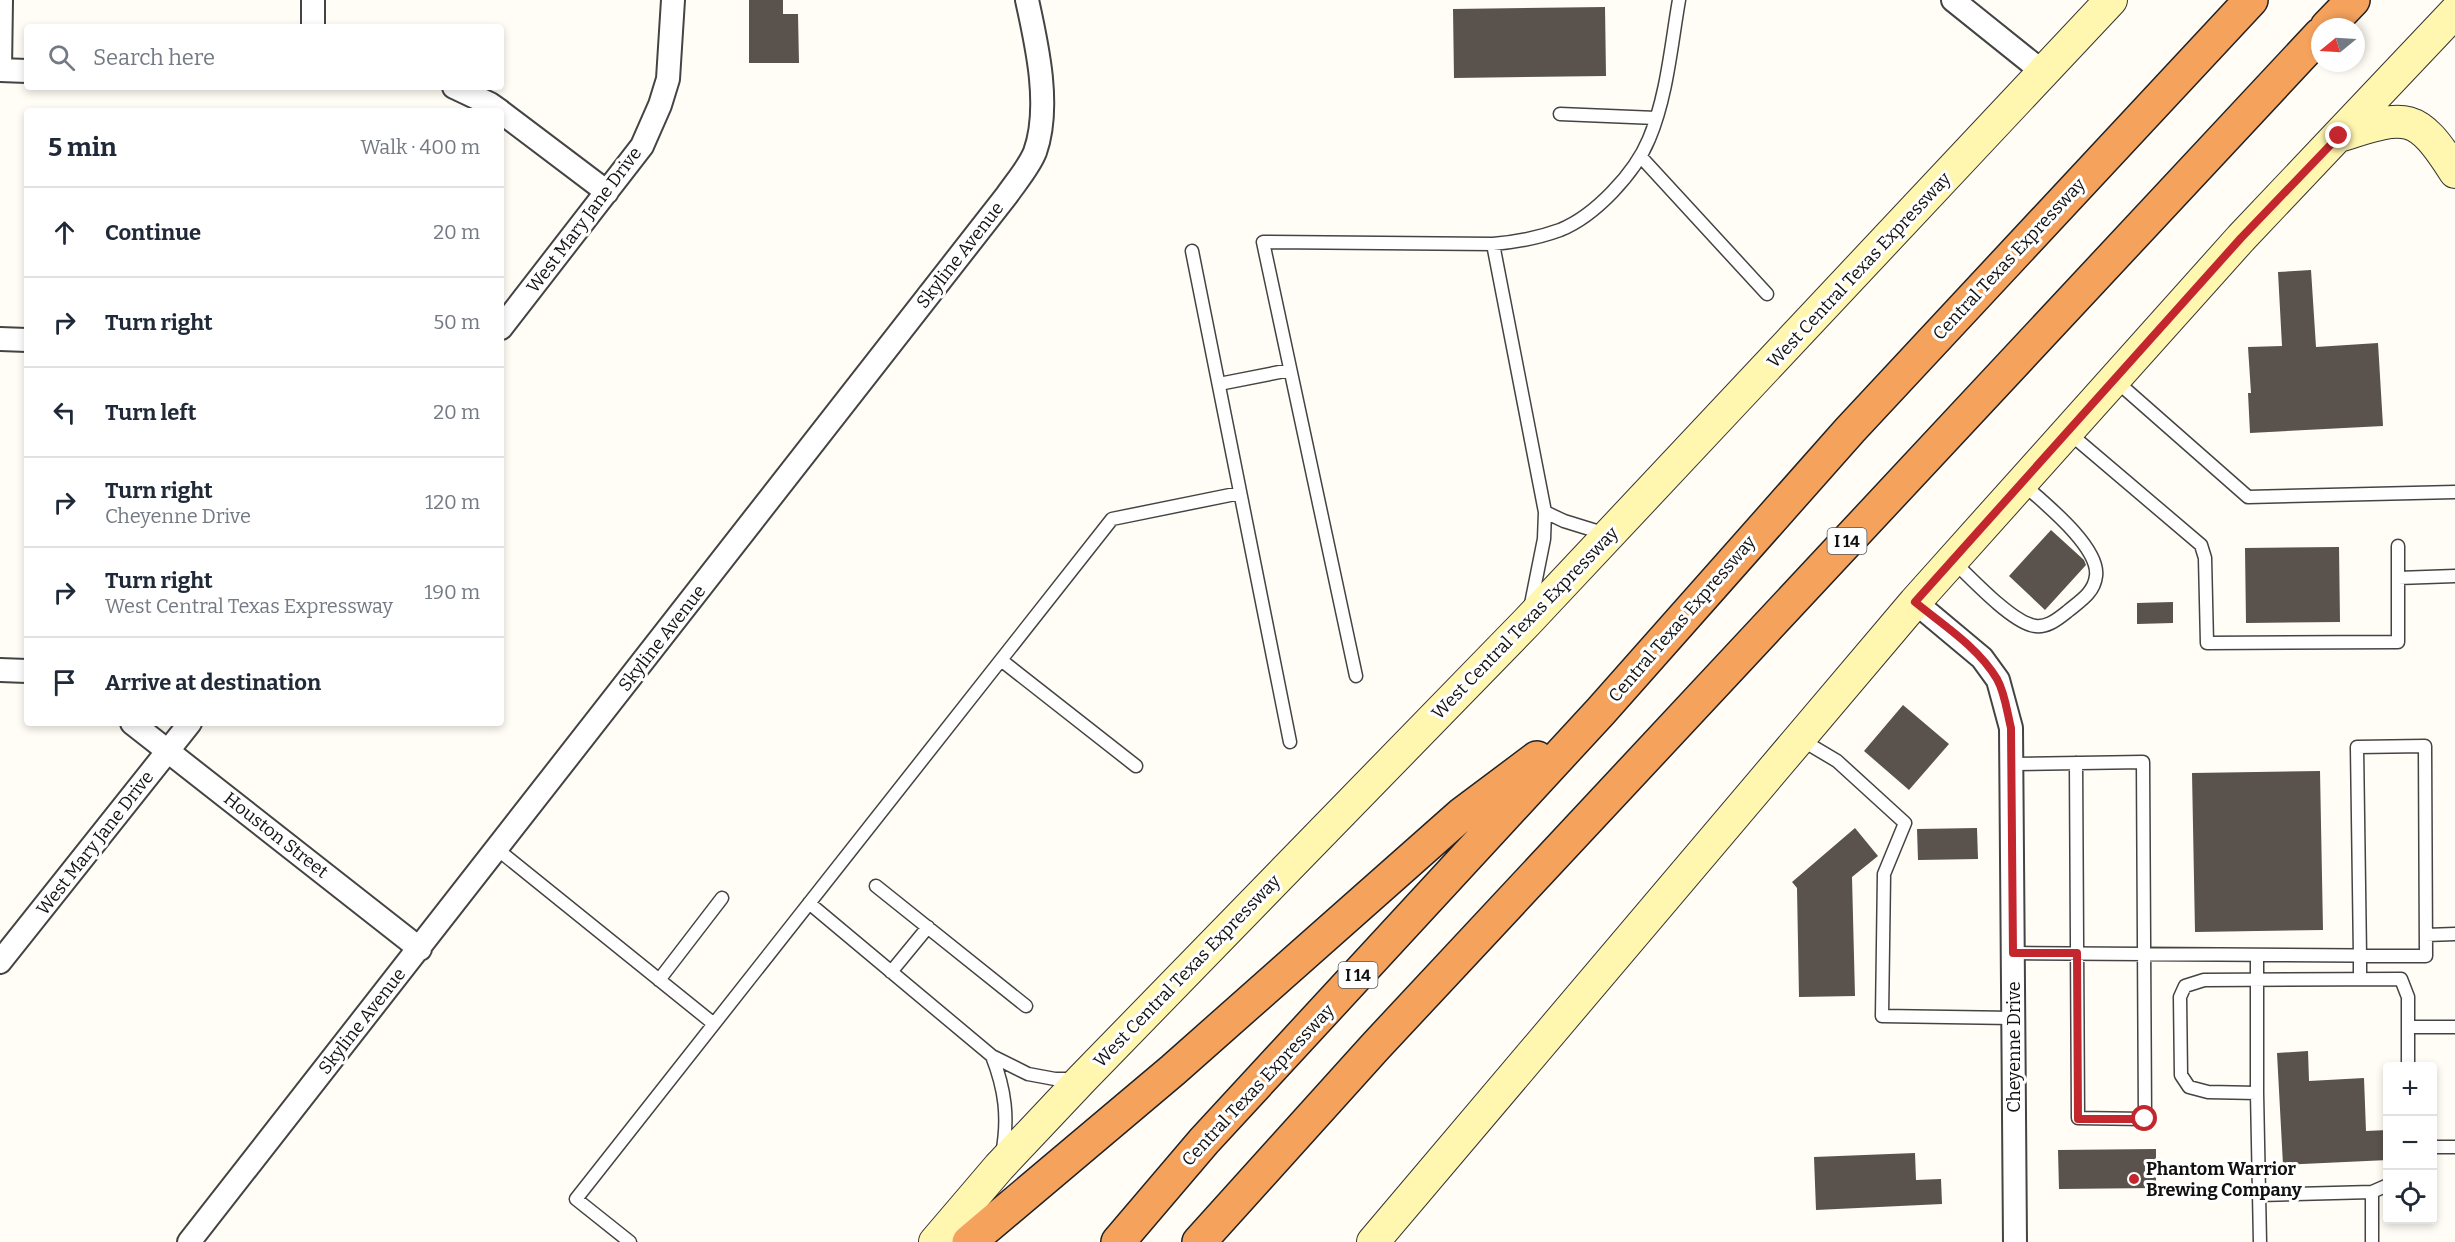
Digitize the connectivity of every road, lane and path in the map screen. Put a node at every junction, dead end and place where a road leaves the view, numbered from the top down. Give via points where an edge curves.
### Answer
1 (1, 0) edge
2 (313, 0) edge
3 (673, 0) edge
4 (1027, 0) edge
5 (1679, 0) edge
6 (1953, 0) edge
7 (2112, 0) edge
8 (2251, 0) edge
9 (2353, 0) edge
10 (2455, 12) edge
11 (2336, 18) edge
12 (313, 24) edge
13 (2311, 45) edge
14 (0, 70) edge
15 (24, 70) edge
16 (2044, 73) junction
17 (460, 90) edge
18 (496, 108) edge
19 (504, 114) edge
20 (1560, 114) dead end
21 (1656, 118) junction
22 (2339, 136) junction
23 (1641, 157) junction
24 (2455, 172) edge
25 (608, 192) junction
26 (1493, 244) junction
27 (1192, 250) dead end
28 (1767, 294) dead end
29 (504, 324) edge
30 (0, 339) edge
31 (24, 340) edge
32 (1290, 370) junction
33 (2114, 379) junction
34 (1219, 384) junction
35 (2067, 432) junction
36 (2022, 483) junction
37 (2455, 492) edge
38 (1240, 493) junction
39 (1545, 512) junction
40 (1610, 535) junction
41 (2398, 546) dead end
42 (1952, 560) junction
43 (2455, 576) edge
44 (2398, 578) junction
45 (1915, 602) junction
46 (1527, 622) junction
47 (1001, 660) junction
48 (0, 670) edge
49 (24, 671) edge
50 (1356, 676) dead end
51 (1601, 711) junction
52 (136, 726) edge
53 (188, 726) edge
54 (1799, 739) junction
55 (1290, 742) dead end
56 (168, 750) junction
57 (2076, 763) junction
58 (2012, 764) junction
59 (1136, 766) dead end
60 (497, 849) junction
61 (876, 885) dead end
62 (723, 898) dead end
63 (809, 903) junction
64 (928, 927) junction
65 (2455, 934) edge
66 (2426, 935) junction
67 (420, 949) junction
68 (2013, 953) junction
69 (2077, 953) junction
70 (2144, 954) junction
71 (2257, 955) junction
72 (2360, 956) junction
73 (0, 962) edge
74 (891, 972) junction
75 (2360, 979) junction
76 (659, 980) junction
77 (2258, 980) junction
78 (1026, 1006) dead end
79 (2013, 1018) junction
80 (714, 1024) junction
81 (2408, 1027) junction
82 (2455, 1027) edge
83 (992, 1056) junction
84 (2408, 1062) edge
85 (1082, 1079) junction
86 (2256, 1093) junction
87 (2437, 1147) edge
88 (2455, 1148) edge
89 (999, 1167) junction
90 (2383, 1187) edge
91 (2372, 1192) junction
92 (2259, 1195) junction
93 (189, 1242) edge
94 (630, 1242) edge
95 (935, 1242) edge
96 (969, 1242) edge
97 (1118, 1242) edge
98 (1199, 1242) edge
99 (1372, 1242) edge
100 (2015, 1242) edge
101 (2260, 1242) edge
102 (2372, 1242) edge

1 - 14 street
2 - 12 street
3 - 25 street, West Mary Jane Drive via 668,79 660,105 642,146
4 - 60 street, Skyline Avenue via 1039,64 1042,114 1034,152 1007,195
5 - 21 lane
6 - 16 street
7 - 16 main road, West Central Texas Expressway
8 - 51 highway, Central Texas Expressway / I 14 via 1850,430
9 - 11 highway
10 - 22 main road
13 - 98 highway, I 14 via 1375,1047
14 - 15 street
16 - 40 main road, West Central Texas Expressway
17 - 18 street
19 - 25 street
20 - 21 lane
21 - 23 lane
22 - 24 main road via 2387,121 2415,123
22 - 33 main road
23 - 26 lane via 1623,181 1593,209 1563,229 1527,241
23 - 28 lane
25 - 29 street, West Mary Jane Drive
26 - 32 lane via 1263,242
26 - 39 lane
27 - 34 lane
30 - 31 street
32 - 34 lane
32 - 50 lane
33 - 35 main road
33 - 37 lane via 2248,497
34 - 38 lane
35 - 36 main road
35 - 44 lane via 2201,545 2205,558 2207,643 2398,642
36 - 42 main road
36 - 42 lane via 2079,536 2096,575 2088,595 2053,623 2033,626 2014,616
38 - 47 lane via 1112,519
38 - 55 lane
39 - 40 lane
39 - 46 lane via 1544,539
40 - 46 main road, West Central Texas Expressway
41 - 44 lane
42 - 45 main road
43 - 44 lane
45 - 54 main road
45 - 58 street, Cheyenne Drive via 1982,658 1998,680 2011,728
46 - 85 main road, West Central Texas Expressway
47 - 59 lane
47 - 63 lane
48 - 49 street
51 - 96 highway via 1461,815 1173,1070
51 - 97 highway, Central Texas Expressway / I 14 via 1204,1141
52 - 56 street, Houston Street
53 - 56 street, West Mary Jane Drive
54 - 79 lane via 1837,761 1905,823 1884,874 1882,1016
54 - 99 main road
56 - 67 street, Houston Street
56 - 73 street, West Mary Jane Drive
57 - 58 lane
57 - 69 lane
57 - 70 lane via 2143,762
58 - 68 street, Cheyenne Drive
60 - 67 street, Skyline Avenue
60 - 76 lane
61 - 64 lane
62 - 76 lane
63 - 74 lane
63 - 80 lane
64 - 74 lane
64 - 78 lane
65 - 66 lane
66 - 72 lane via 2426,956
66 - 72 lane via 2425,746 2357,747
67 - 93 street, Skyline Avenue
68 - 69 lane
68 - 79 street, Cheyenne Drive
69 - 70 lane
69 - 70 lane via 2078,1119 2145,1119
70 - 71 lane
71 - 72 lane
71 - 77 lane
72 - 75 lane
74 - 83 lane
75 - 77 lane
75 - 81 lane via 2401,979 2408,997
76 - 80 lane
77 - 86 lane
77 - 86 lane via 2204,980 2185,986 2180,997 2181,1075 2189,1087 2208,1092
79 - 100 street, Cheyenne Drive
80 - 94 lane via 576,1199
81 - 82 lane
81 - 84 lane
83 - 85 lane via 1028,1074
83 - 89 lane via 1003,1084 1004,1141
85 - 89 main road, West Central Texas Expressway
86 - 92 lane
87 - 88 lane
89 - 95 main road, West Central Texas Expressway
90 - 91 lane
91 - 92 lane
91 - 102 lane
92 - 101 lane

